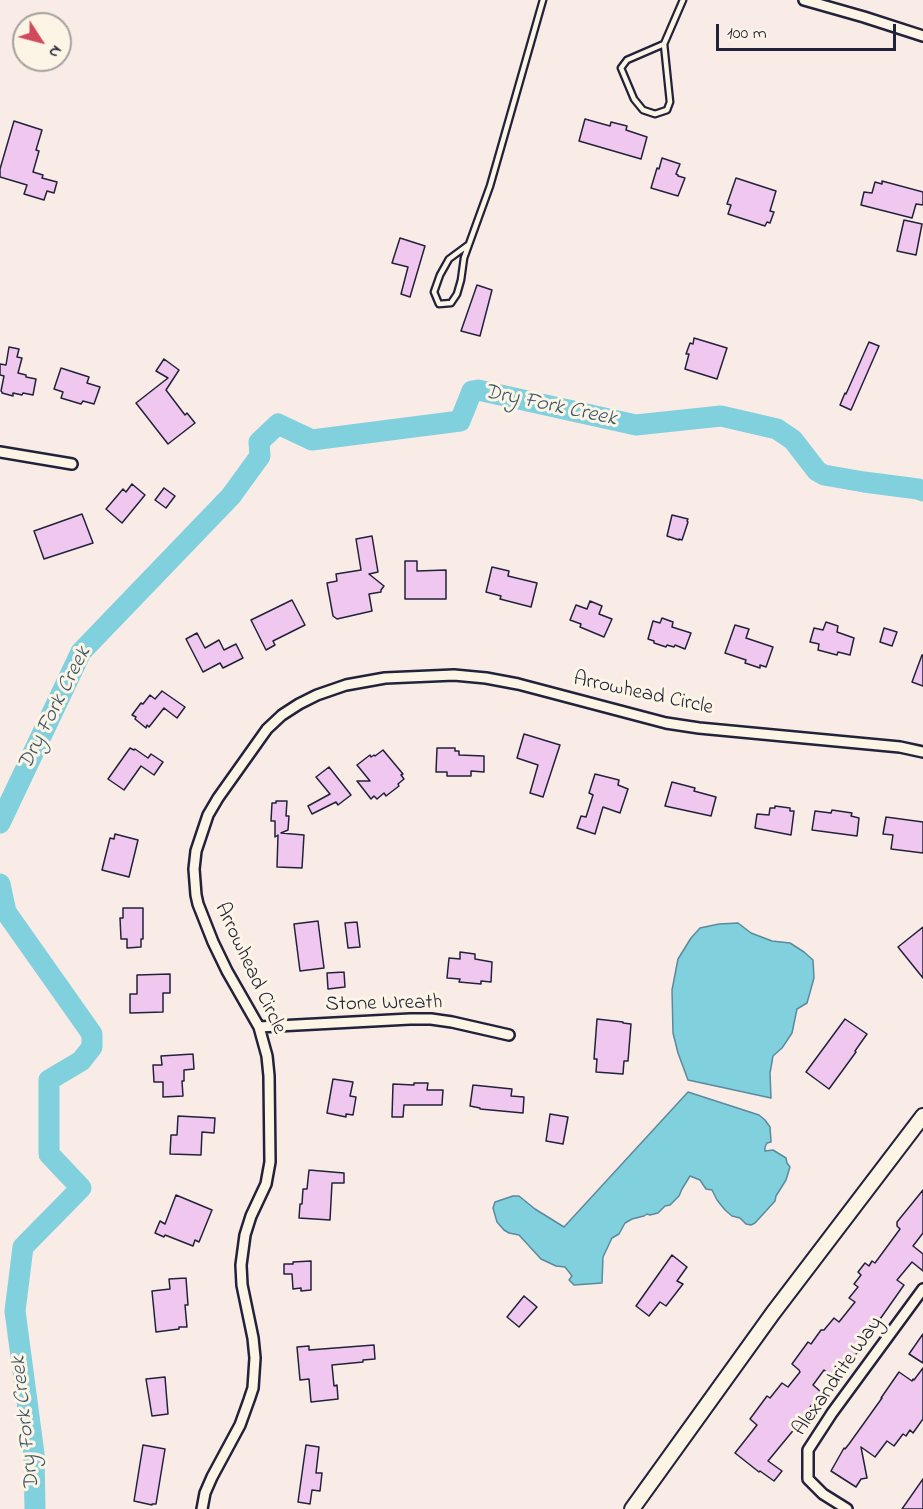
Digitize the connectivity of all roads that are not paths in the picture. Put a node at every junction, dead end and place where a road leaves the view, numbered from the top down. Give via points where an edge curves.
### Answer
1 (543, 0) edge
2 (683, 0) edge
3 (804, 0) edge
4 (923, 36) edge
5 (664, 44) junction
6 (468, 245) junction
7 (0, 452) edge
8 (72, 464) dead end
9 (923, 752) edge
10 (259, 1028) junction
11 (509, 1035) dead end
12 (923, 1116) edge
13 (923, 1289) edge
14 (202, 1509) edge
15 (632, 1509) edge
16 (847, 1509) edge

1 - 6 lane via 490,186
2 - 5 lane
3 - 4 street
5 - 5 lane via 627,60 621,68 634,99 643,110 655,114 668,110 670,102
6 - 6 lane via 457,294 451,303 439,304 434,292 440,275 449,259
7 - 8 street
9 - 10 street, Arrowhead Circle via 666,723 486,678 385,678 317,695 282,715 260,737 208,815 196,851 194,878 198,904 226,971
10 - 11 street, Stone Wreath via 431,1019
10 - 14 street, Arrowhead Circle via 269,1076 270,1162 266,1184 245,1235 241,1265 253,1338 253,1388 240,1425 205,1493
12 - 15 main road
13 - 16 street, Alexandrite Way via 808,1449 808,1479

